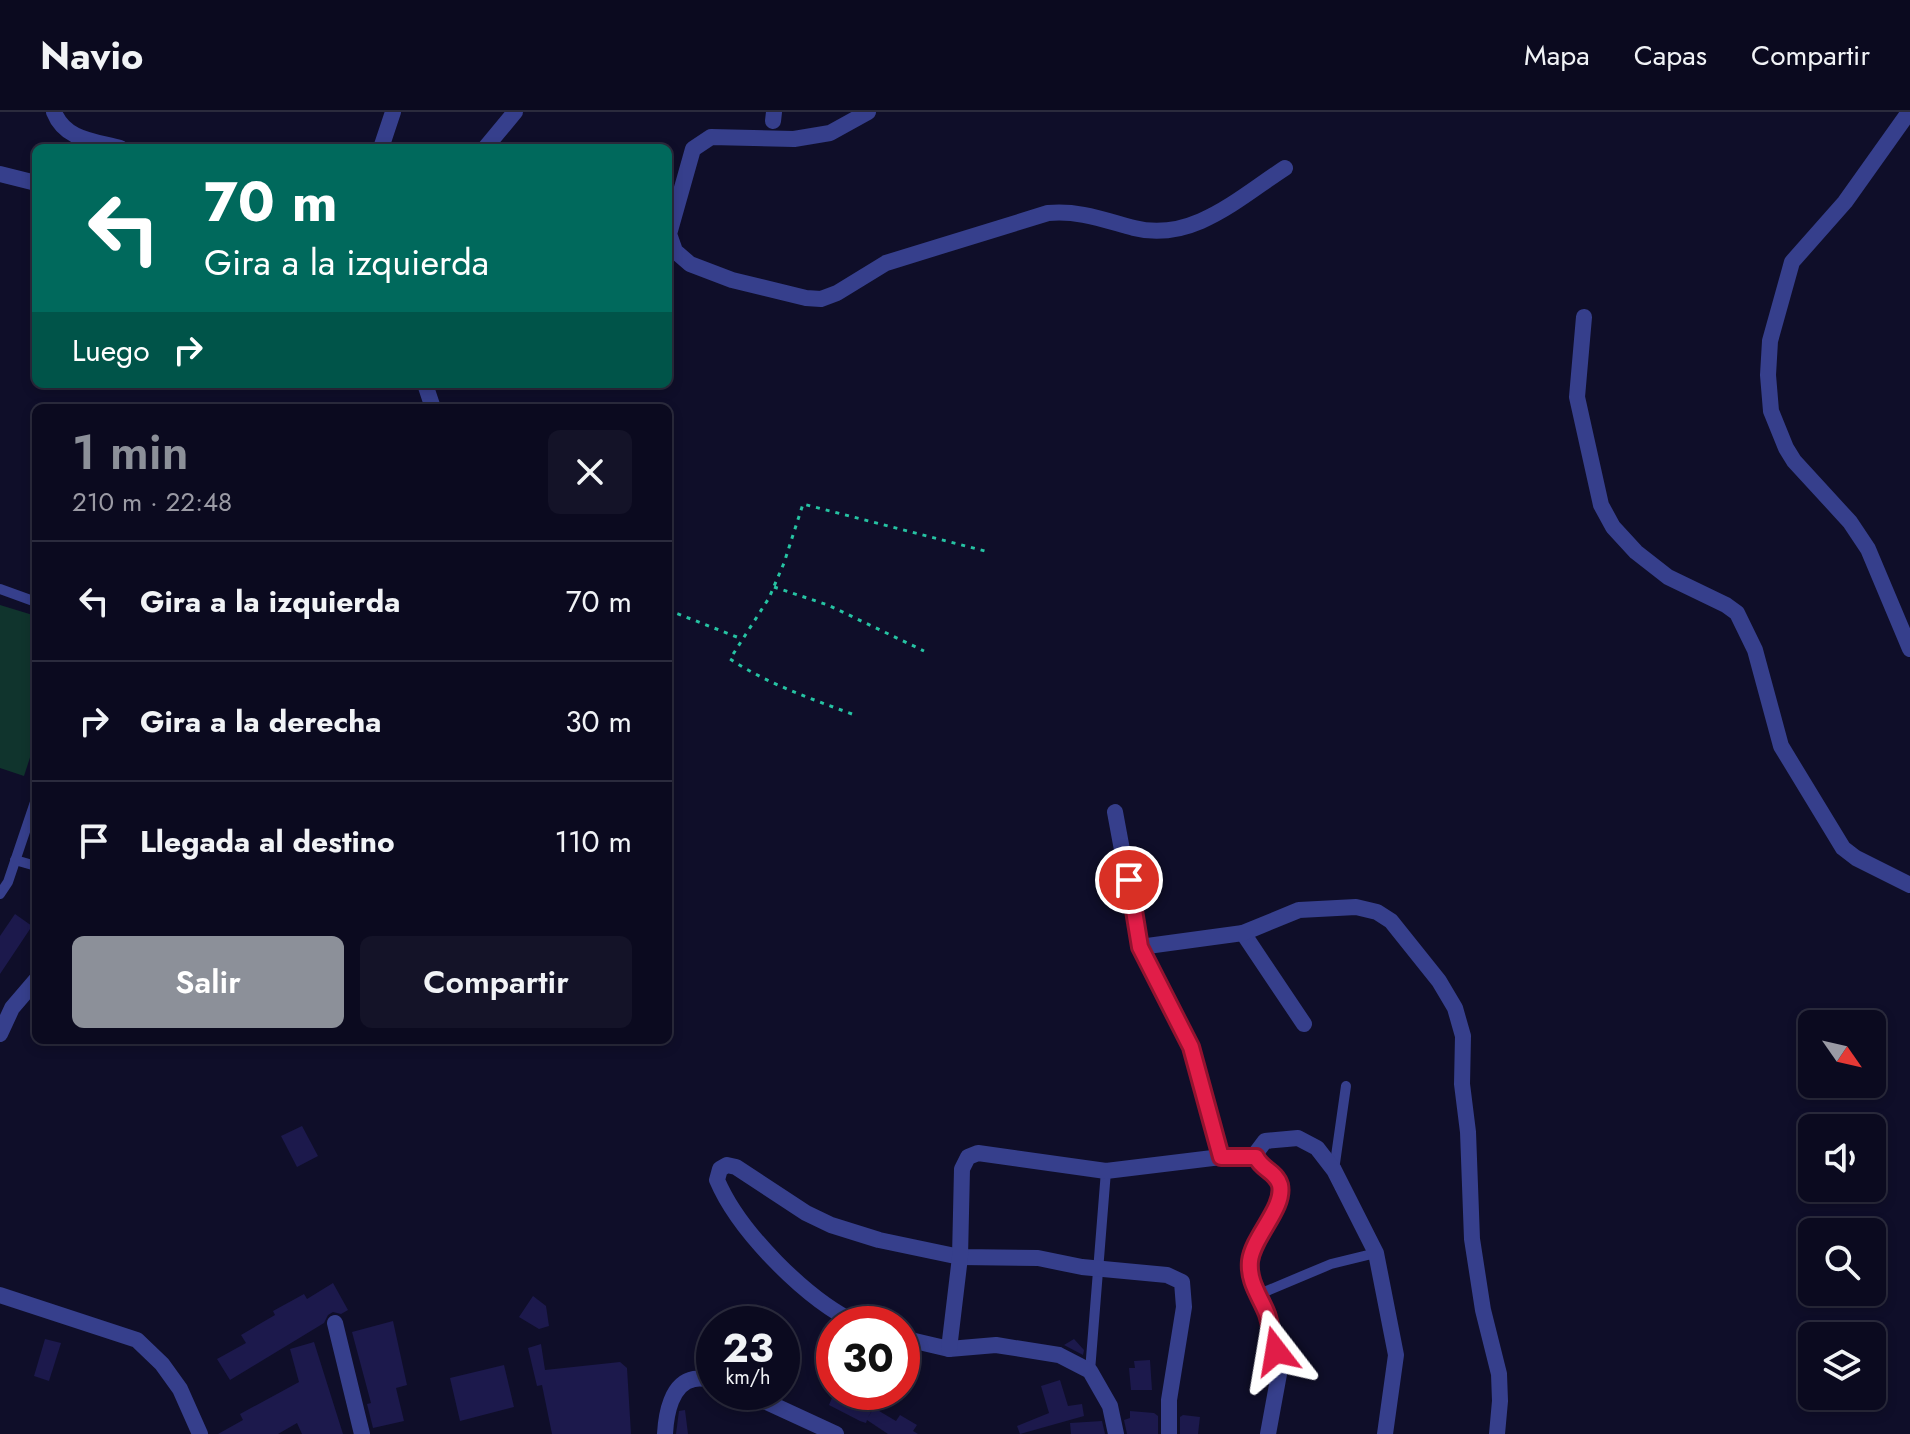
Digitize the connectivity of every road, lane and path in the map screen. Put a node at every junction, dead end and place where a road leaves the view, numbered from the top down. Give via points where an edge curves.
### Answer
1 (54, 112) edge
2 (393, 112) edge
3 (515, 112) edge
4 (868, 112) edge
5 (1909, 112) edge
6 (105, 144) edge
7 (382, 144) edge
8 (488, 144) edge
9 (1285, 168) dead end
10 (0, 174) edge
11 (32, 182) edge
12 (672, 223) edge
13 (672, 242) edge
14 (1584, 317) dead end
15 (985, 551) dead end
16 (774, 587) junction
17 (0, 589) edge
18 (32, 601) edge
19 (672, 612) edge
20 (742, 639) junction
21 (1910, 649) edge
22 (924, 651) dead end
23 (852, 714) dead end
24 (1115, 812) dead end
25 (32, 824) edge
26 (15, 860) junction
27 (32, 865) edge
28 (1910, 885) edge
29 (0, 894) edge
30 (1243, 933) junction
31 (1140, 947) junction
32 (32, 985) edge
33 (1304, 1024) dead end
34 (0, 1034) edge
35 (1346, 1086) dead end
36 (1221, 1157) junction
37 (1256, 1157) junction
38 (1334, 1170) junction
39 (1106, 1171) junction
40 (1376, 1253) junction
41 (960, 1257) junction
42 (1100, 1269) junction
43 (0, 1295) edge
44 (1257, 1295) junction
45 (825, 1306) edge
46 (335, 1323) dead end
47 (920, 1342) edge
48 (949, 1349) junction
49 (1090, 1371) junction
50 (696, 1379) edge
51 (782, 1410) edge
52 (827, 1432) edge
53 (200, 1434) edge
54 (362, 1434) edge
55 (665, 1434) edge
56 (1116, 1434) edge
57 (1169, 1434) edge
58 (1268, 1434) edge
59 (1385, 1434) edge
60 (1497, 1434) edge

1 - 6 street via 72,135
2 - 7 street
3 - 8 street
4 - 12 street via 830,133 794,139 711,137 699,142
5 - 21 street via 1845,202 1792,262 1770,341 1768,375 1771,411 1786,448 1868,549
9 - 13 street via 1211,217 1181,230 1136,229 1085,214 1048,213 886,263 821,299 732,280 690,264
10 - 11 street
14 - 28 street via 1578,408 1596,494 1613,527 1668,577 1737,613 1755,650 1781,746 1843,848
15 - 16 path via 803,504
16 - 20 path
16 - 22 path via 828,605
17 - 18 lane
19 - 20 path
20 - 23 path via 730,659 785,690
24 - 31 street
25 - 26 lane
26 - 27 lane
26 - 29 lane
30 - 31 street
30 - 33 street
30 - 60 street via 1299,910 1367,908 1396,926 1448,994 1463,1036 1472,1239 1499,1374
31 - 36 street via 1191,1047
32 - 34 street via 12,1008
35 - 38 lane
36 - 37 street
36 - 39 street
37 - 38 street via 1265,1141 1298,1138 1317,1148
37 - 44 street via 1281,1188 1252,1253 1251,1280
38 - 40 street
39 - 41 street via 972,1154 962,1169
39 - 42 lane
40 - 44 lane via 1331,1264
40 - 59 street via 1396,1355
41 - 42 street via 1038,1258
41 - 45 street via 858,1235 806,1213 736,1167 720,1169 717,1180 733,1208 789,1275
41 - 48 street
42 - 49 lane
42 - 57 street via 1167,1275 1182,1282 1184,1307
43 - 53 street via 137,1340 180,1389
44 - 58 street via 1268,1316 1279,1374
46 - 54 street
47 - 48 street
48 - 49 street via 996,1345 1059,1355
49 - 56 street via 1110,1406
50 - 55 street via 679,1388 667,1411
51 - 52 street

